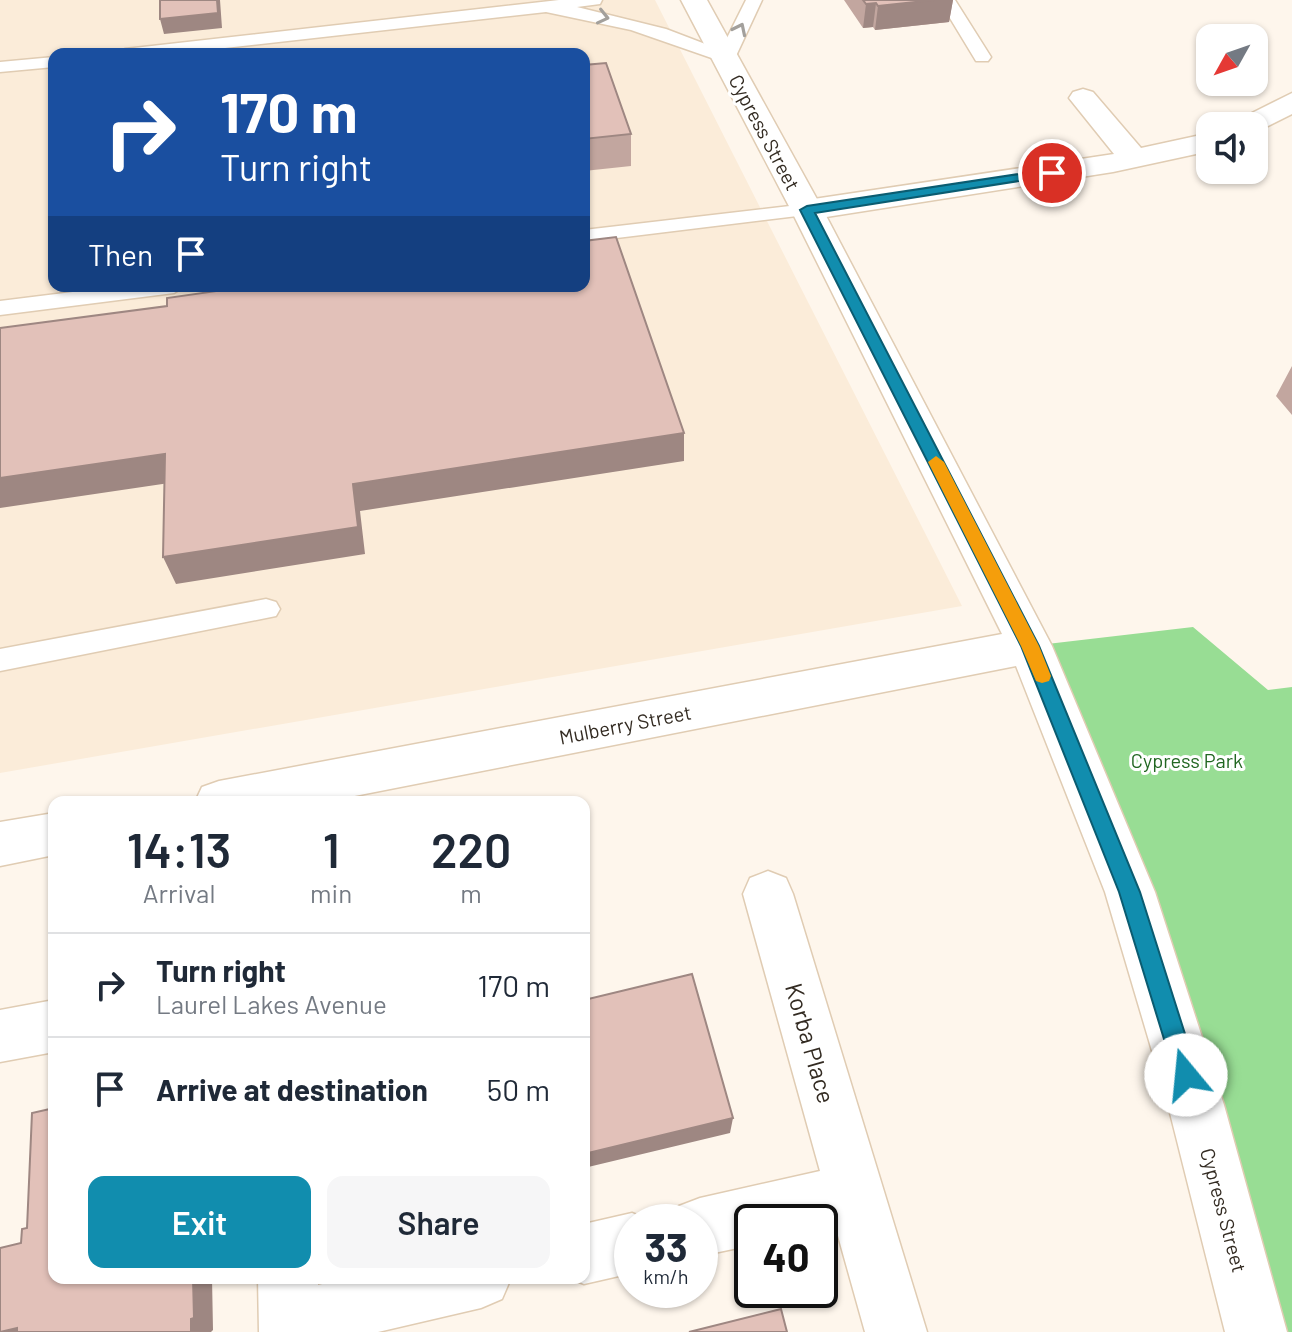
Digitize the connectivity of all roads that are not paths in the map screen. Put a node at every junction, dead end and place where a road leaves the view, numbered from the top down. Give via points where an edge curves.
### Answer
1 (594, 0) edge
2 (694, 0) edge
3 (754, 0) edge
4 (947, 0) edge
5 (546, 7) junction
6 (179, 48) edge
7 (982, 57) dead end
8 (726, 58) junction
9 (48, 63) edge
10 (0, 67) edge
11 (1083, 98) dead end
12 (1292, 102) edge
13 (1268, 115) edge
14 (1196, 145) edge
15 (1134, 159) junction
16 (807, 210) junction
17 (590, 235) edge
18 (127, 292) edge
19 (0, 308) edge
20 (266, 609) dead end
21 (1030, 646) junction
22 (0, 660) edge
23 (250, 796) edge
24 (48, 835) edge
25 (0, 844) edge
26 (768, 894) dead end
27 (48, 1027) edge
28 (0, 1036) edge
29 (855, 1192) junction
30 (718, 1223) edge
31 (614, 1247) edge
32 (590, 1253) edge
33 (446, 1284) edge
34 (289, 1311) edge
35 (896, 1332) edge
36 (1256, 1332) edge

1 - 5 lane
2 - 8 street, Cypress Street
8 -> 3 lane
4 - 7 lane
5 - 6 lane
5 -> 8 lane via 655,30
8 - 16 street, Cypress Street
9 - 10 lane
11 - 15 street
12 - 13 street
14 - 15 street
15 - 16 street
16 - 17 lane
16 - 21 street, Cypress Street
18 - 19 lane
20 - 22 lane
21 - 23 street, Mulberry Street
21 - 36 street, Cypress Street via 1130,892 1196,1105
24 - 25 street
26 - 29 street, Korba Place
27 - 28 street
29 - 30 street
29 - 35 street, Korba Place
31 - 32 street
33 - 34 street

